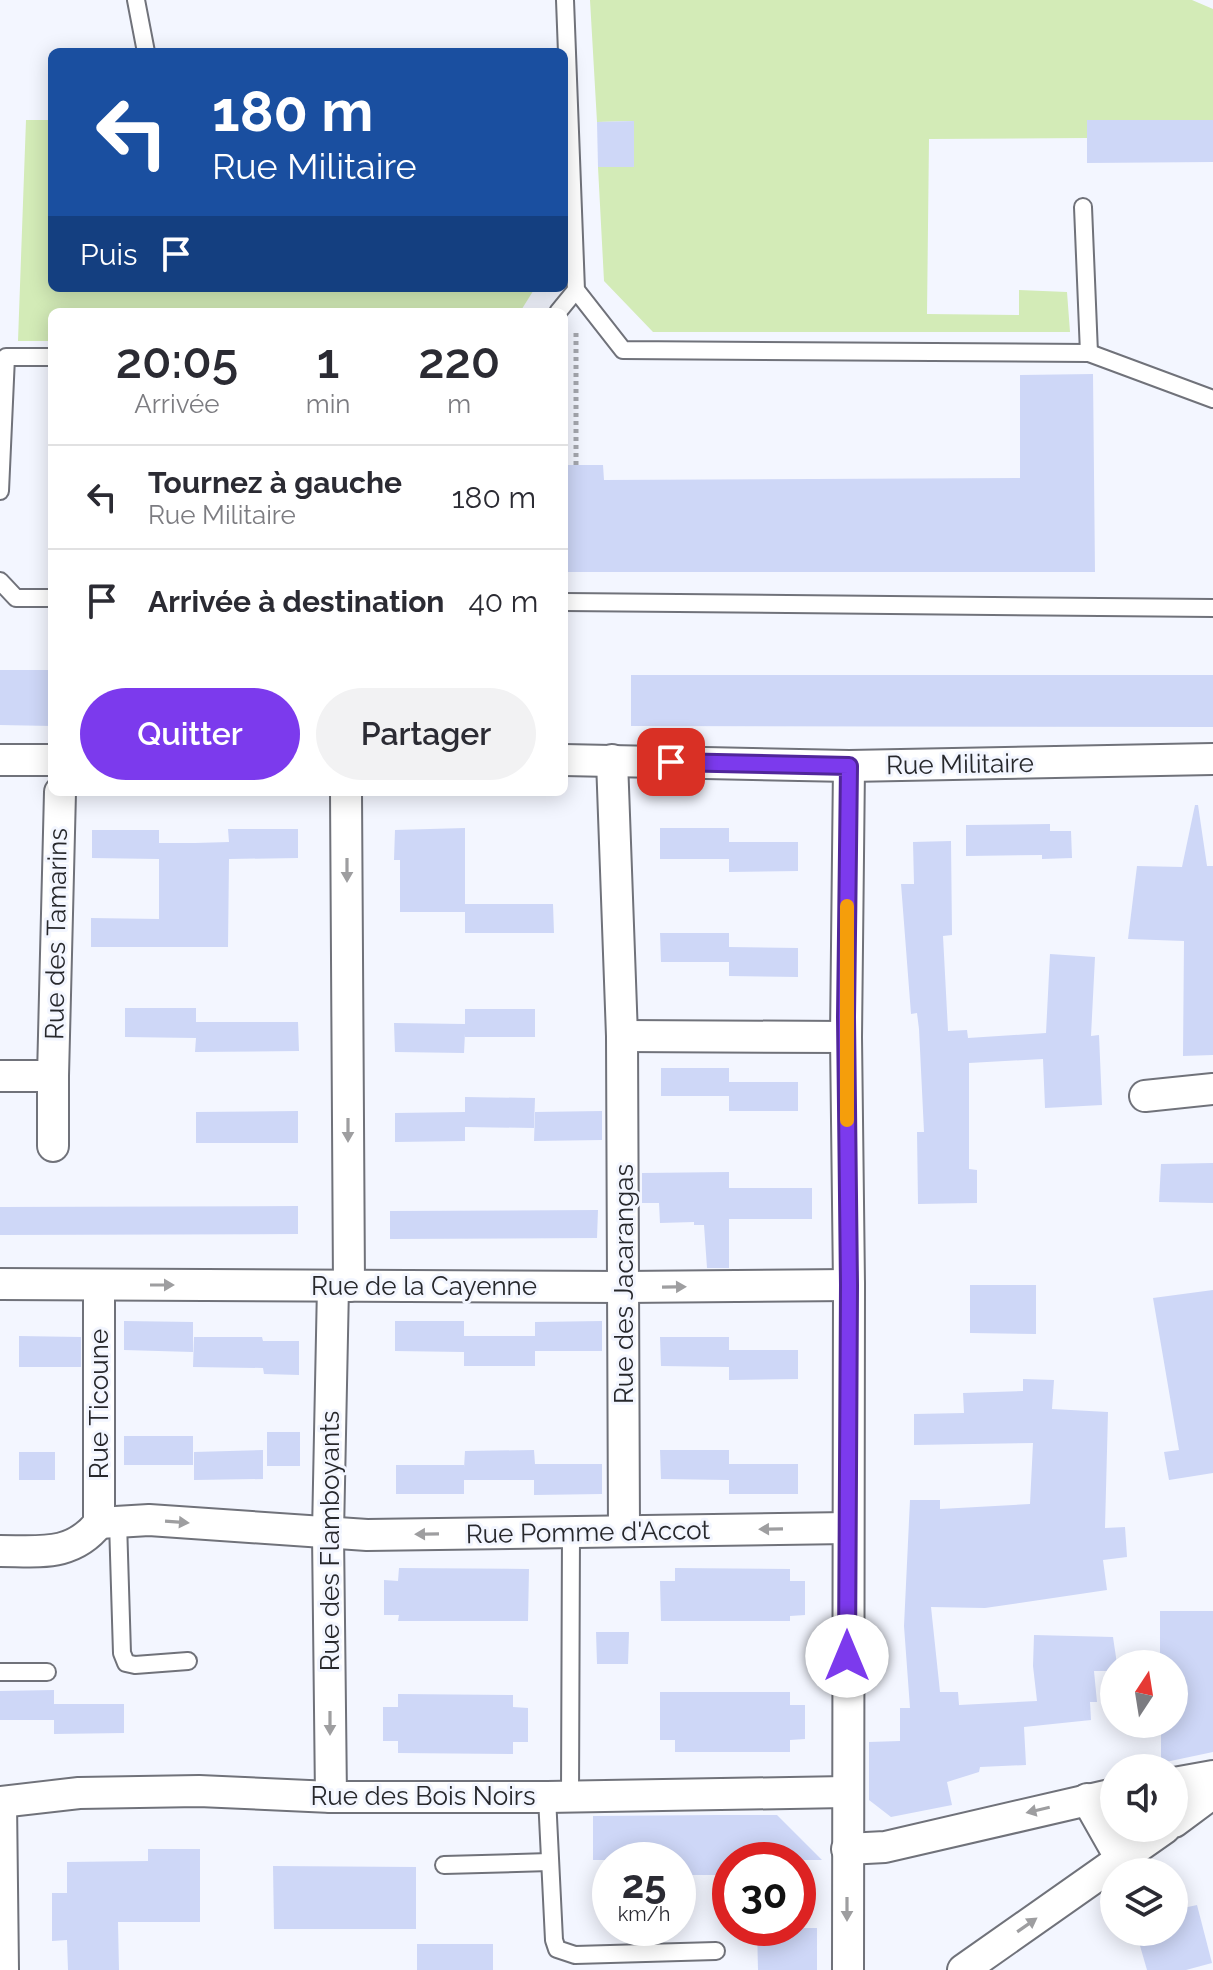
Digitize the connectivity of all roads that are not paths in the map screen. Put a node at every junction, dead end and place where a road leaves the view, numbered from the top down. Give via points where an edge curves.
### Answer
1 (136, 0) edge
2 (565, 0) edge
3 (145, 48) edge
4 (567, 48) edge
5 (568, 79) edge
6 (1083, 207) dead end
7 (576, 290) junction
8 (561, 308) edge
9 (1089, 353) junction
10 (48, 357) edge
11 (1213, 399) edge
12 (0, 491) edge
13 (0, 581) edge
14 (48, 598) edge
15 (568, 602) edge
16 (1213, 608) edge
17 (1213, 759) edge
18 (0, 760) edge
19 (48, 760) edge
20 (568, 760) edge
21 (612, 760) junction
22 (849, 766) junction
23 (60, 796) edge
24 (346, 796) edge
25 (622, 1036) junction
26 (846, 1037) junction
27 (0, 1076) edge
28 (53, 1076) junction
29 (1213, 1089) edge
30 (1145, 1096) dead end
31 (53, 1146) dead end
32 (0, 1284) edge
33 (99, 1285) junction
34 (849, 1285) junction
35 (341, 1286) junction
36 (624, 1287) junction
37 (108, 1522) junction
38 (848, 1528) junction
39 (624, 1531) junction
40 (571, 1532) junction
41 (328, 1533) junction
42 (0, 1551) edge
43 (188, 1661) dead end
44 (0, 1672) edge
45 (47, 1672) dead end
46 (1213, 1776) edge
47 (1188, 1780) edge
48 (846, 1792) junction
49 (1213, 1793) edge
50 (559, 1796) junction
51 (1100, 1796) edge
52 (331, 1797) junction
53 (0, 1802) edge
54 (1188, 1812) edge
55 (1145, 1842) edge
56 (847, 1849) junction
57 (1122, 1858) edge
58 (550, 1862) junction
59 (444, 1865) dead end
60 (1100, 1874) edge
61 (716, 1951) dead end
62 (3, 1970) edge
63 (848, 1970) edge
64 (963, 1970) edge

1 - 3 lane
2 - 4 lane
5 - 7 lane
6 - 9 lane
7 - 8 lane
7 - 9 lane via 623,350
9 - 11 lane
10 - 12 lane via 6,357
13 - 14 lane via 16,598
15 - 16 lane
17 - 22 street, Rue Militaire
18 - 19 street
20 - 21 street, Rue Militaire
21 - 22 street, Rue Militaire
21 - 25 street, Rue des Jacarangas
22 - 26 street
23 - 28 street, Rue des Tamarins
24 -> 35 street, Rue des Flamboyants
25 - 26 street
25 - 36 street, Rue des Jacarangas
26 - 34 street
27 - 28 street, Rue des Tamarins
28 - 31 street, Rue des Tamarins
29 - 30 street
32 - 33 street, Rue de la Cayenne
33 -> 35 street, Rue de la Cayenne
33 - 37 street, Rue Ticoune
36 -> 34 street, Rue de la Cayenne
34 - 38 street
35 - 36 street, Rue de la Cayenne
35 - 41 street, Rue des Flamboyants
36 - 39 street, Rue des Jacarangas
37 -> 41 street via 149,1520
37 - 42 street via 70,1548
37 - 43 lane via 126,1663
38 -> 39 street, Rue Pomme d'Accot
38 - 48 street
39 - 40 street, Rue Pomme d'Accot
40 -> 41 street, Rue Pomme d'Accot
40 - 50 lane
41 -> 52 street, Rue des Flamboyants
44 - 45 lane
46 - 47 street
48 - 50 street, Rue des Bois Noirs
48 - 56 street
49 - 54 street
50 - 52 street, Rue des Bois Noirs
50 - 58 lane
51 -> 56 street via 885,1847
52 - 53 street, Rue des Bois Noirs via 199,1791 79,1793
53 - 62 street
55 - 57 street
56 -> 63 street
58 - 59 lane
58 - 61 lane via 554,1940 564,1953
64 -> 60 street

